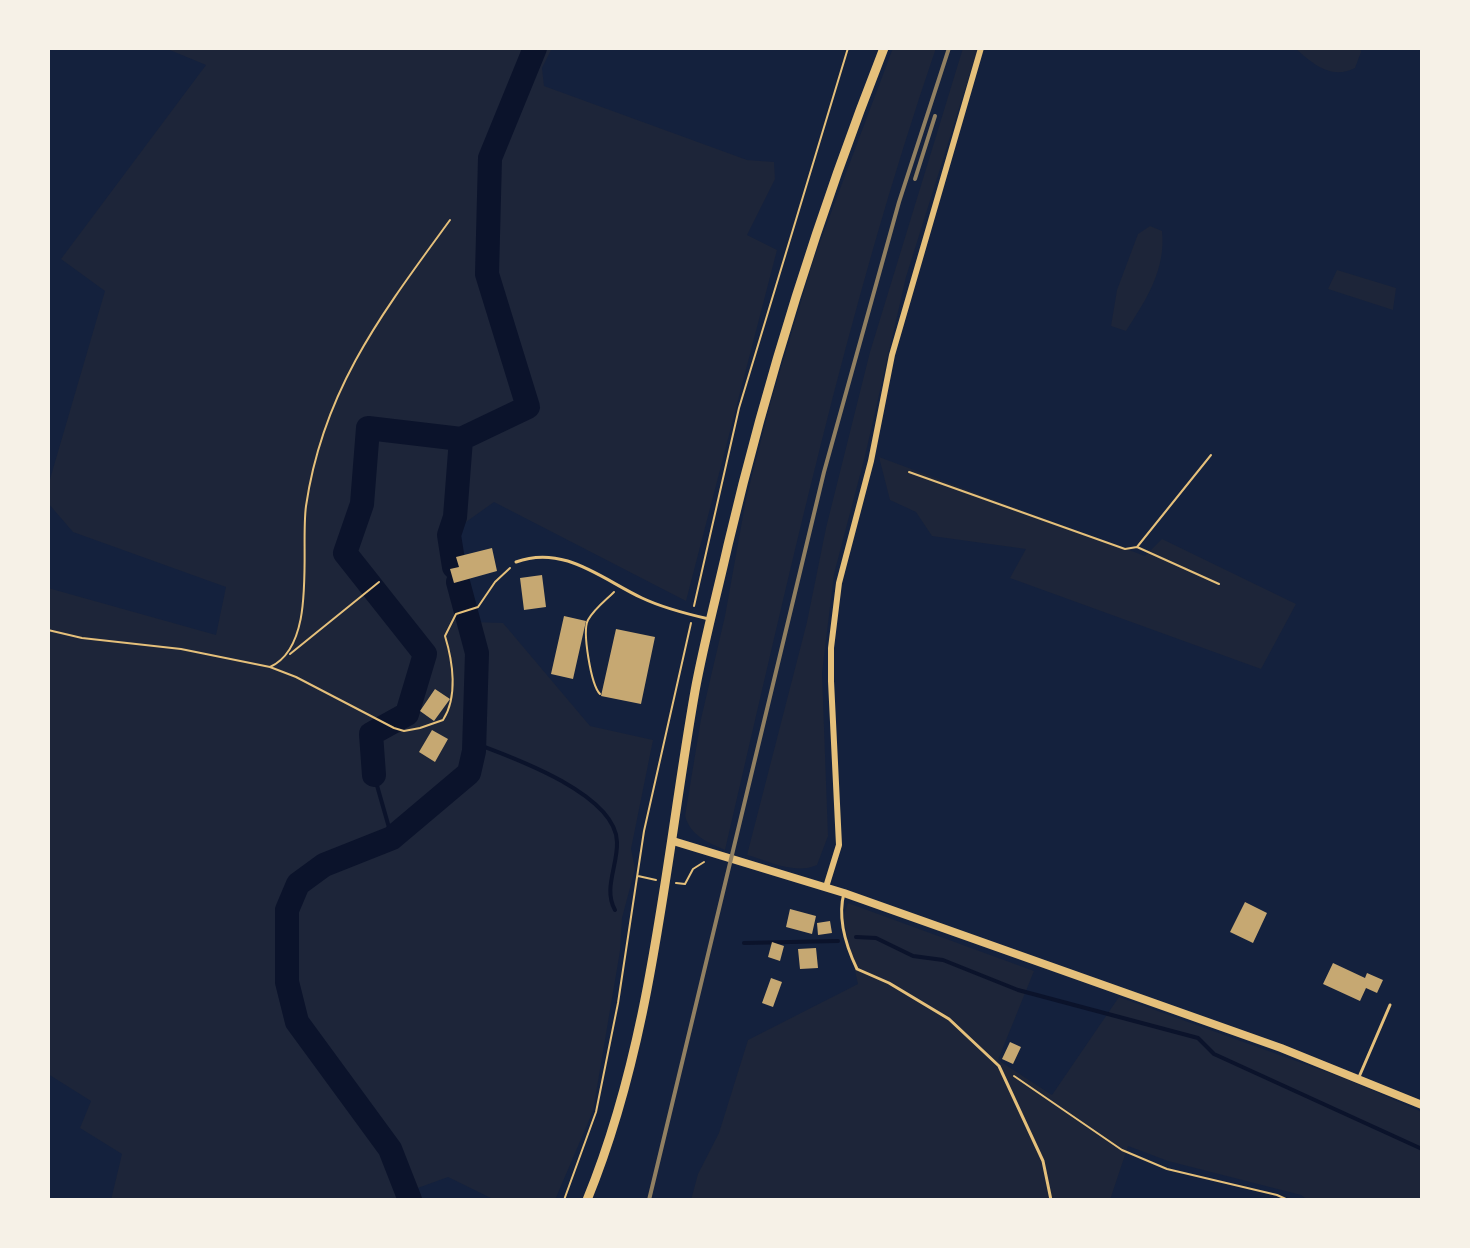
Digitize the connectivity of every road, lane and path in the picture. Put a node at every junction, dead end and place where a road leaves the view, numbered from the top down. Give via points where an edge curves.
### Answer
1 (884, 48) edge
2 (981, 48) edge
3 (450, 220) dead end
4 (1211, 455) dead end
5 (909, 472) dead end
6 (1137, 548) junction
7 (516, 562) joint
8 (379, 582) dead end
9 (1219, 584) dead end
10 (619, 588) junction
11 (711, 619) junction
12 (48, 630) edge
13 (288, 655) junction
14 (270, 667) junction
15 (600, 694) dead end
16 (673, 841) junction
17 (708, 862) dead end
18 (638, 876) dead end
19 (666, 882) junction
20 (825, 886) junction
21 (844, 893) junction
22 (1390, 1005) dead end
23 (999, 1066) junction
24 (1359, 1077) junction
25 (1422, 1105) edge
26 (587, 1200) edge
27 (1051, 1200) edge
28 (1288, 1200) edge

1 - 11 main road via 800,276 757,424
2 - 20 street via 892,355 871,461 839,583 831,681 839,845
3 - 13 path via 375,327 328,413 309,481 301,614
4 - 6 path
5 - 6 path via 1125,549
6 - 9 path
7 - 10 lane via 541,559 576,563 596,571
7 - 14 path via 495,582 478,607 456,614 445,636 452,658 452,706 443,720 405,731 394,728
8 - 13 path
10 - 11 lane
10 - 15 path via 592,614 585,630 593,684
11 - 16 main road
12 - 14 path
13 - 14 path
16 - 19 main road
16 - 20 street
17 - 19 path via 693,868 685,884
18 - 19 path
19 - 26 main road via 638,1030 620,1102
20 - 21 street
21 - 23 lane via 841,913 848,950 857,969 949,1019
21 - 24 street
22 - 24 lane
23 - 27 lane via 1043,1161
23 - 28 path via 1122,1150 1167,1169
24 - 25 street

